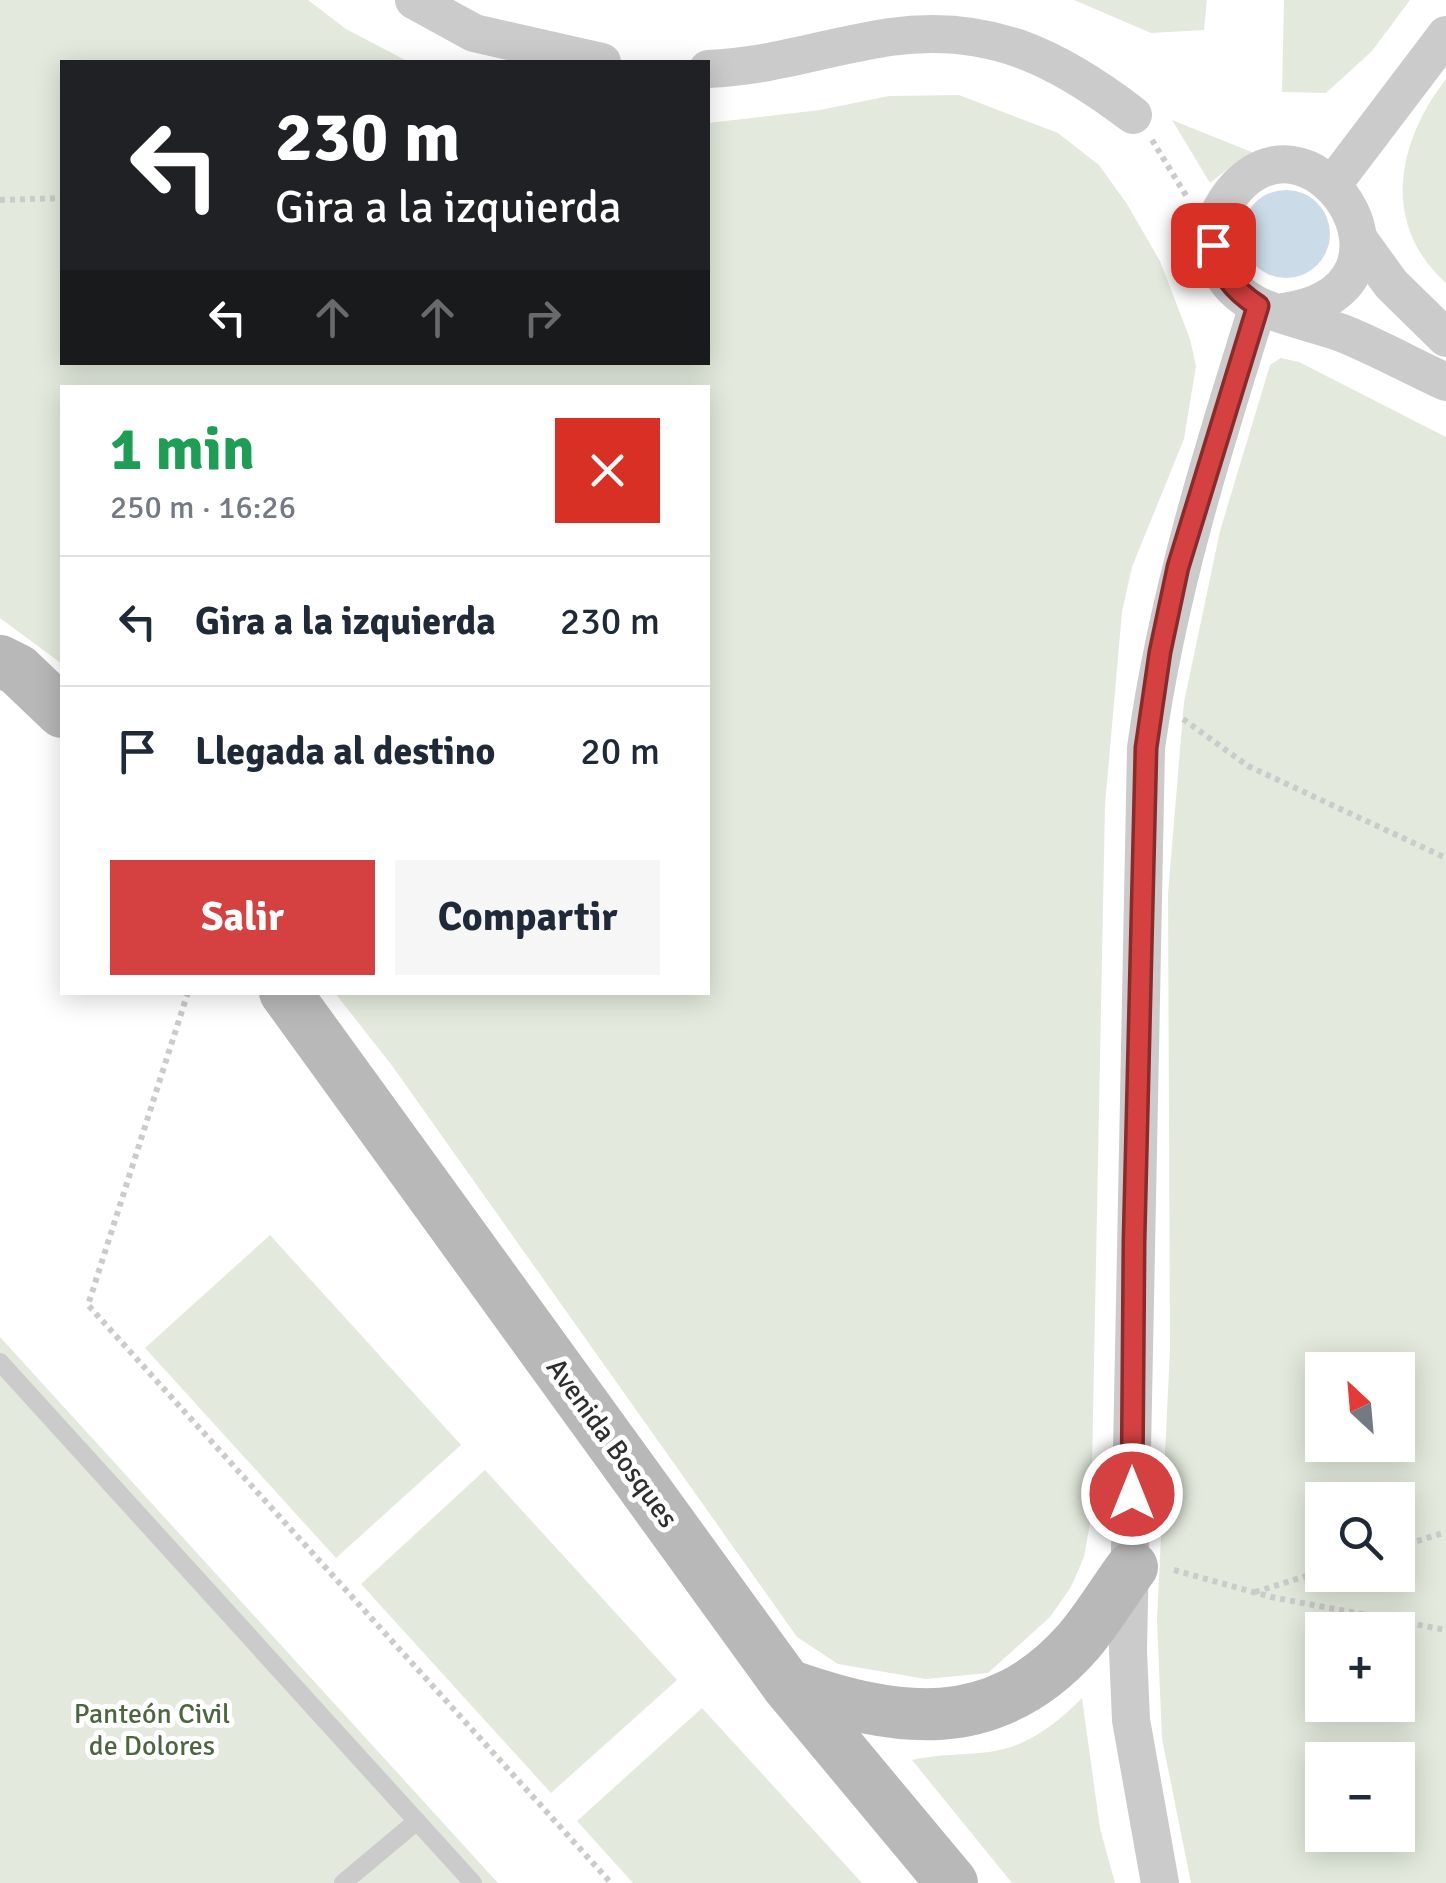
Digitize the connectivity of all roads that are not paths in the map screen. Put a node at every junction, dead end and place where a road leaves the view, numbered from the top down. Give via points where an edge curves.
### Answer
1 (414, 0) edge
2 (1446, 35) edge
3 (593, 60) edge
4 (710, 68) edge
5 (1133, 115) road end
6 (1333, 184) junction
7 (1360, 242) junction
8 (1270, 309) junction
9 (1446, 338) edge
10 (1446, 382) edge
11 (0, 662) edge
12 (60, 710) edge
13 (286, 995) edge
14 (0, 1362) edge
15 (1132, 1566) junction
16 (787, 1684) junction
17 (417, 1821) junction
18 (343, 1883) edge
19 (473, 1883) edge
20 (952, 1883) edge
21 (1160, 1883) edge

1 - 3 street via 474,32
2 - 6 street
4 - 5 street via 745,68 891,37 979,36 1023,48 1082,77
6 - 7 street via 1354,208
6 - 8 street via 1301,168 1278,167 1256,173 1224,202 1213,245 1222,273 1237,292
7 - 8 street via 1348,279 1330,297 1308,308
7 - 9 street
8 - 10 street via 1347,335
8 - 15 street via 1178,567 1146,748
11 - 12 street via 18,670
13 - 16 street, Avenida Bosques
14 - 17 lane
15 - 16 street via 1078,1642 1040,1676 994,1702 953,1714 902,1714 852,1707
15 - 21 street via 1131,1720
16 - 20 street, Avenida Bosques
17 - 18 lane
17 - 19 lane

